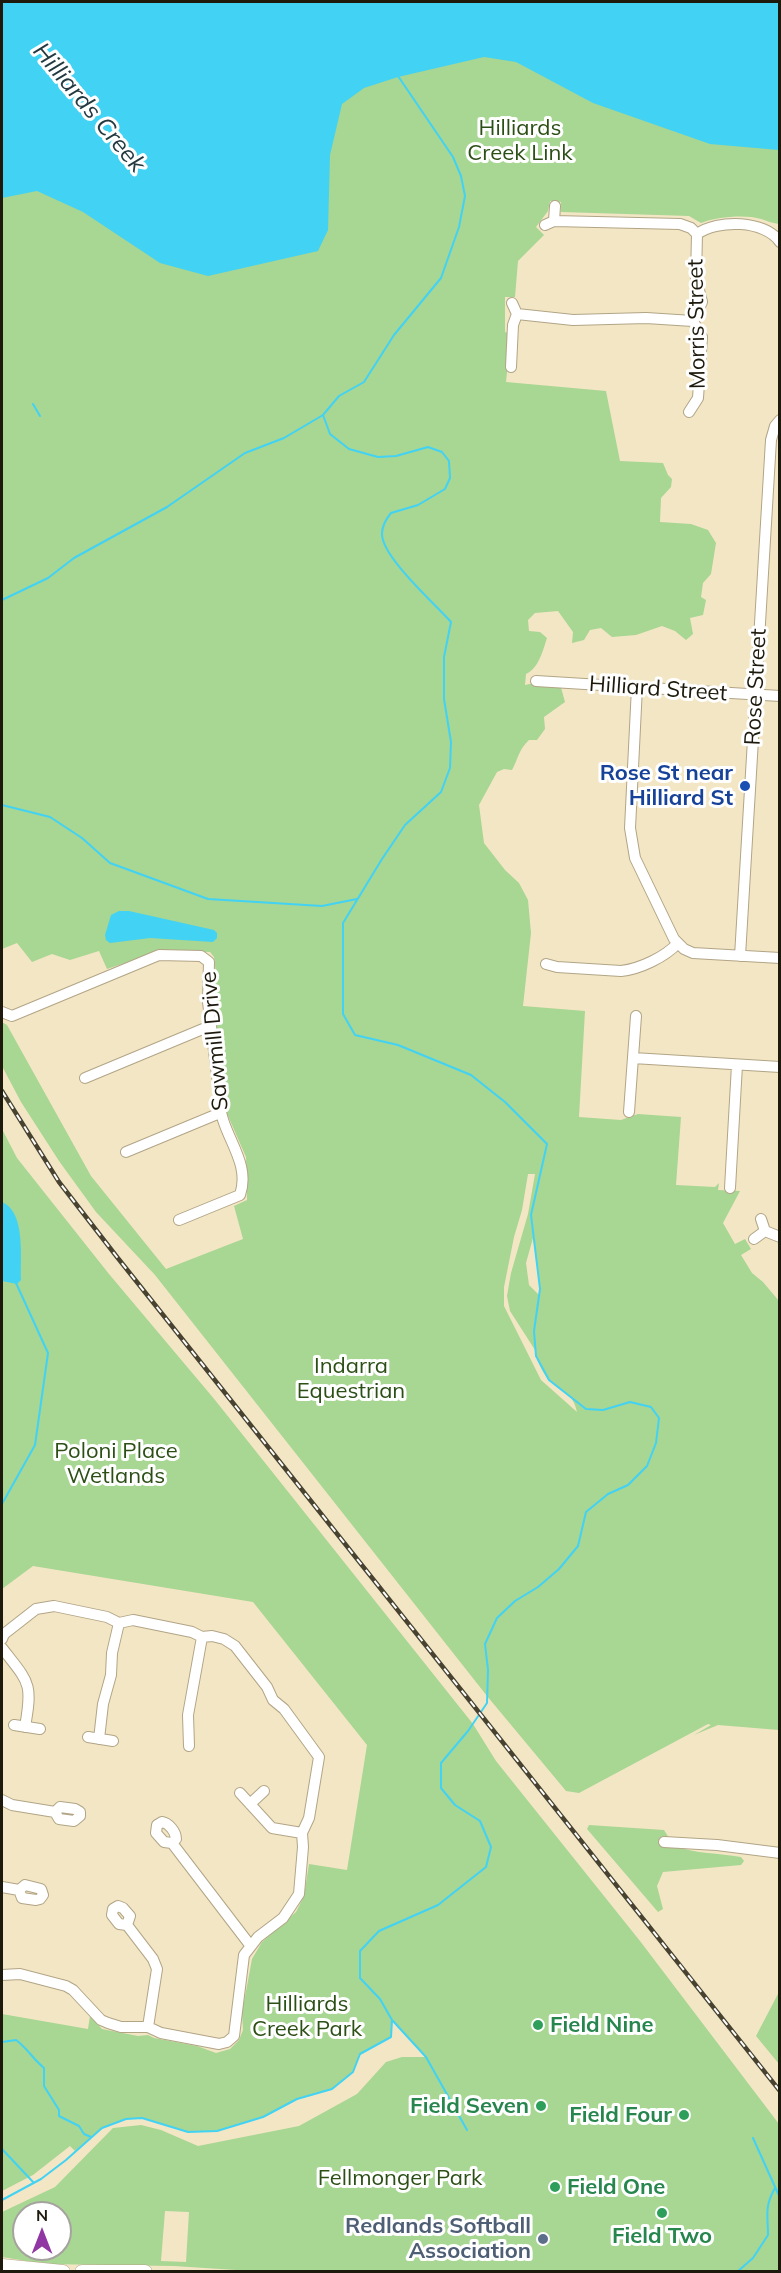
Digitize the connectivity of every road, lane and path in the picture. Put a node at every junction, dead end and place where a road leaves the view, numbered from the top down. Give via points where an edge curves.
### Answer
1 (555, 206) dead end
2 (697, 234) junction
3 (777, 238) edge
4 (512, 303) dead end
5 (517, 314) junction
6 (693, 321) junction
7 (510, 367) dead end
8 (689, 412) dead end
9 (780, 420) edge
10 (536, 681) dead end
11 (637, 687) junction
12 (755, 695) junction
13 (780, 696) edge
14 (681, 946) junction
15 (740, 956) junction
16 (780, 958) edge
17 (546, 964) dead end
18 (2, 1012) edge
19 (636, 1016) dead end
20 (210, 1026) junction
21 (633, 1058) junction
22 (737, 1065) junction
23 (780, 1067) edge
24 (85, 1078) dead end
25 (629, 1112) dead end
26 (220, 1113) junction
27 (126, 1152) dead end
28 (730, 1188) dead end
29 (761, 1219) dead end
30 (179, 1220) dead end
31 (765, 1231) junction
32 (780, 1237) edge
33 (754, 1239) dead end
34 (118, 1623) junction
35 (202, 1637) junction
36 (2, 1639) edge
37 (2, 1648) edge
38 (39, 1729) dead end
39 (113, 1741) dead end
40 (189, 1746) dead end
41 (264, 1791) dead end
42 (240, 1793) dead end
43 (2, 1800) edge
44 (250, 1804) junction
45 (55, 1812) dead end
46 (302, 1833) junction
47 (664, 1842) dead end
48 (172, 1843) dead end
49 (780, 1853) edge
50 (2, 1887) edge
51 (19, 1890) dead end
52 (128, 1925) dead end
53 (250, 1946) junction
54 (2, 1975) edge
55 (148, 2027) junction
56 (2, 2266) edge
57 (64, 2271) edge
58 (82, 2271) edge
59 (145, 2271) edge

1 - 2 street via 550,223 680,224
2 - 3 street via 712,226 760,226
2 - 6 street, Morris Street via 696,278 702,302
4 - 5 street
5 - 6 street via 573,320
5 - 7 street
6 - 8 street, Morris Street via 702,338 698,398
9 - 12 street, Rose Street via 771,440
10 - 11 street, Hilliard Street
11 - 12 street, Hilliard Street
11 - 14 street via 631,845
12 - 13 street, Hilliard Street
12 - 15 street, Rose Street
14 - 15 street via 693,953
14 - 17 street via 631,970
15 - 16 street
18 - 20 street, Sawmill Drive via 12,1016 159,955 201,956 211,967
19 - 21 street
20 - 24 street
20 - 26 street, Sawmill Drive
21 - 22 street
21 - 25 street
22 - 23 street
22 - 28 street
26 - 27 street
26 - 30 street, Sawmill Drive via 240,1159 240,1195
29 - 31 street
31 - 32 street
31 - 33 street
34 - 35 street via 133,1620
34 - 36 street via 107,1617 43,1606
34 - 39 street via 111,1675 94,1738
35 - 40 street via 188,1715
35 - 46 street via 224,1639 235,1646 319,1757 309,1818
37 - 38 street via 29,1689 29,1702 19,1726
41 - 44 street
42 - 44 street
43 - 45 street
44 - 46 street via 272,1828
46 - 53 street via 297,1900 283,1918
47 - 49 street
48 - 53 street
50 - 51 street
52 - 55 street via 157,1969
53 - 55 street via 244,1955 234,2036 227,2042 219,2044
54 - 55 street via 20,1974 58,1983 73,1990 101,2020 121,2027
56 - 57 main road
57 - 58 main road via 72,2264
58 - 59 main road

